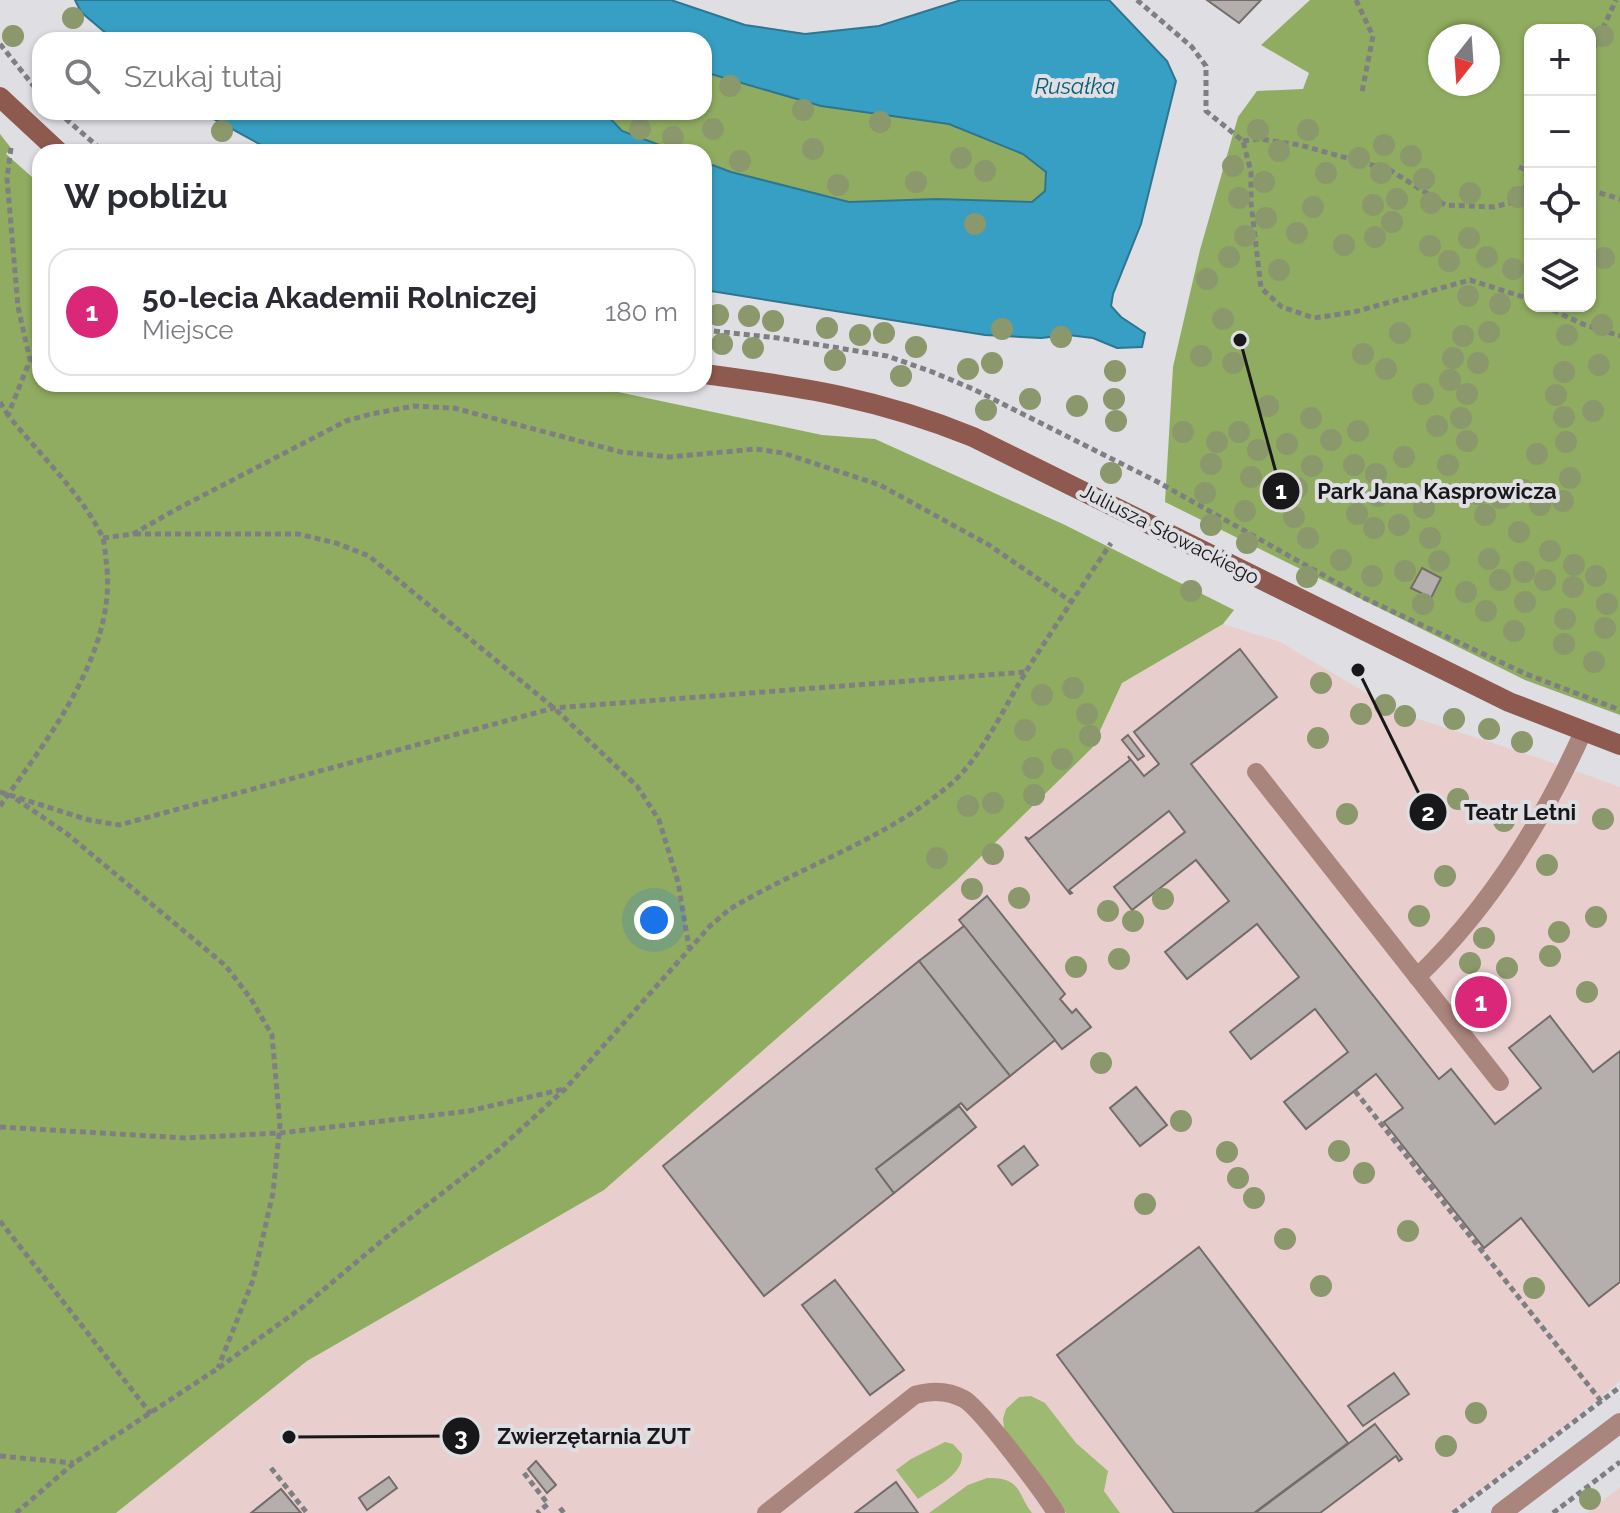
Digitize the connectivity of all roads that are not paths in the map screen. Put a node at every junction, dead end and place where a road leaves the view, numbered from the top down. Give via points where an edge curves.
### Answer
1 (0, 97) edge
2 (50, 144) edge
3 (712, 375) edge
4 (1583, 732) junction
5 (1620, 745) edge
6 (1256, 772) dead end
7 (1417, 977) junction
8 (1500, 1082) dead end
9 (1620, 1423) edge
10 (766, 1513) edge
11 (1056, 1513) edge
12 (1501, 1513) edge

1 - 2 street
3 - 4 street, Juliusza Słowackiego via 842,394 956,430 1496,695
4 - 5 street, Juliusza Słowackiego
4 - 7 lane via 1565,774 1513,858 1452,944
6 - 7 lane
7 - 8 lane
9 - 12 street
10 - 11 lane via 915,1395 937,1391 964,1399 980,1413

